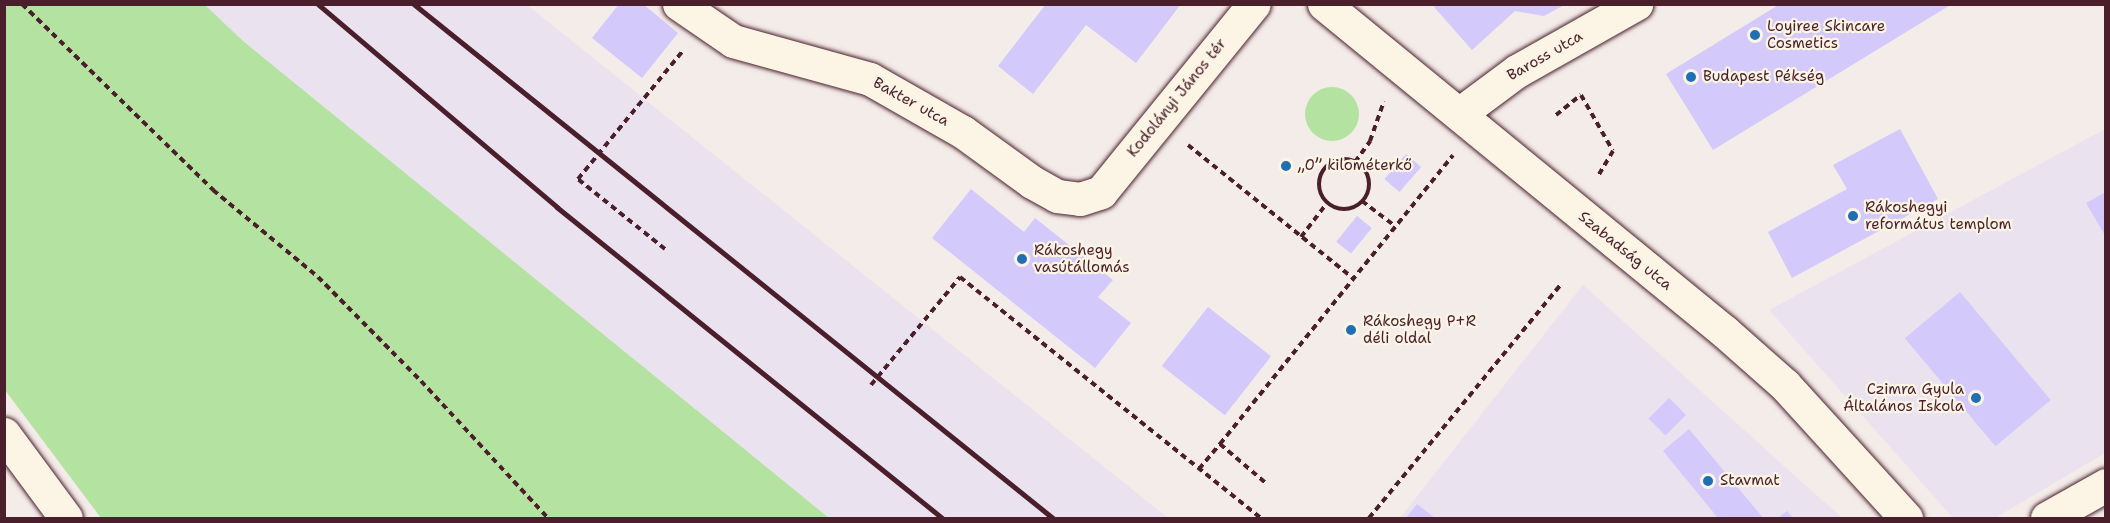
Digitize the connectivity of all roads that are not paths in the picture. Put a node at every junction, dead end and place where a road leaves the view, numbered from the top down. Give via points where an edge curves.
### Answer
1 (679, 4) edge
2 (1254, 4) edge
3 (1324, 4) edge
4 (1636, 4) edge
5 (1459, 114) junction
6 (1101, 192) joint
7 (4, 434) edge
8 (2106, 485) edge
9 (66, 519) edge
10 (1906, 519) edge
11 (2047, 519) edge

1 - 6 street, Bakter utca via 733,41 870,79 963,132 1057,196 1080,199
2 - 6 street, Kodolányi János tér
3 - 5 street, Szabadság utca
4 - 5 street, Baross utca via 1517,71
5 - 10 street, Szabadság utca via 1785,385
7 - 9 street
8 - 11 street

